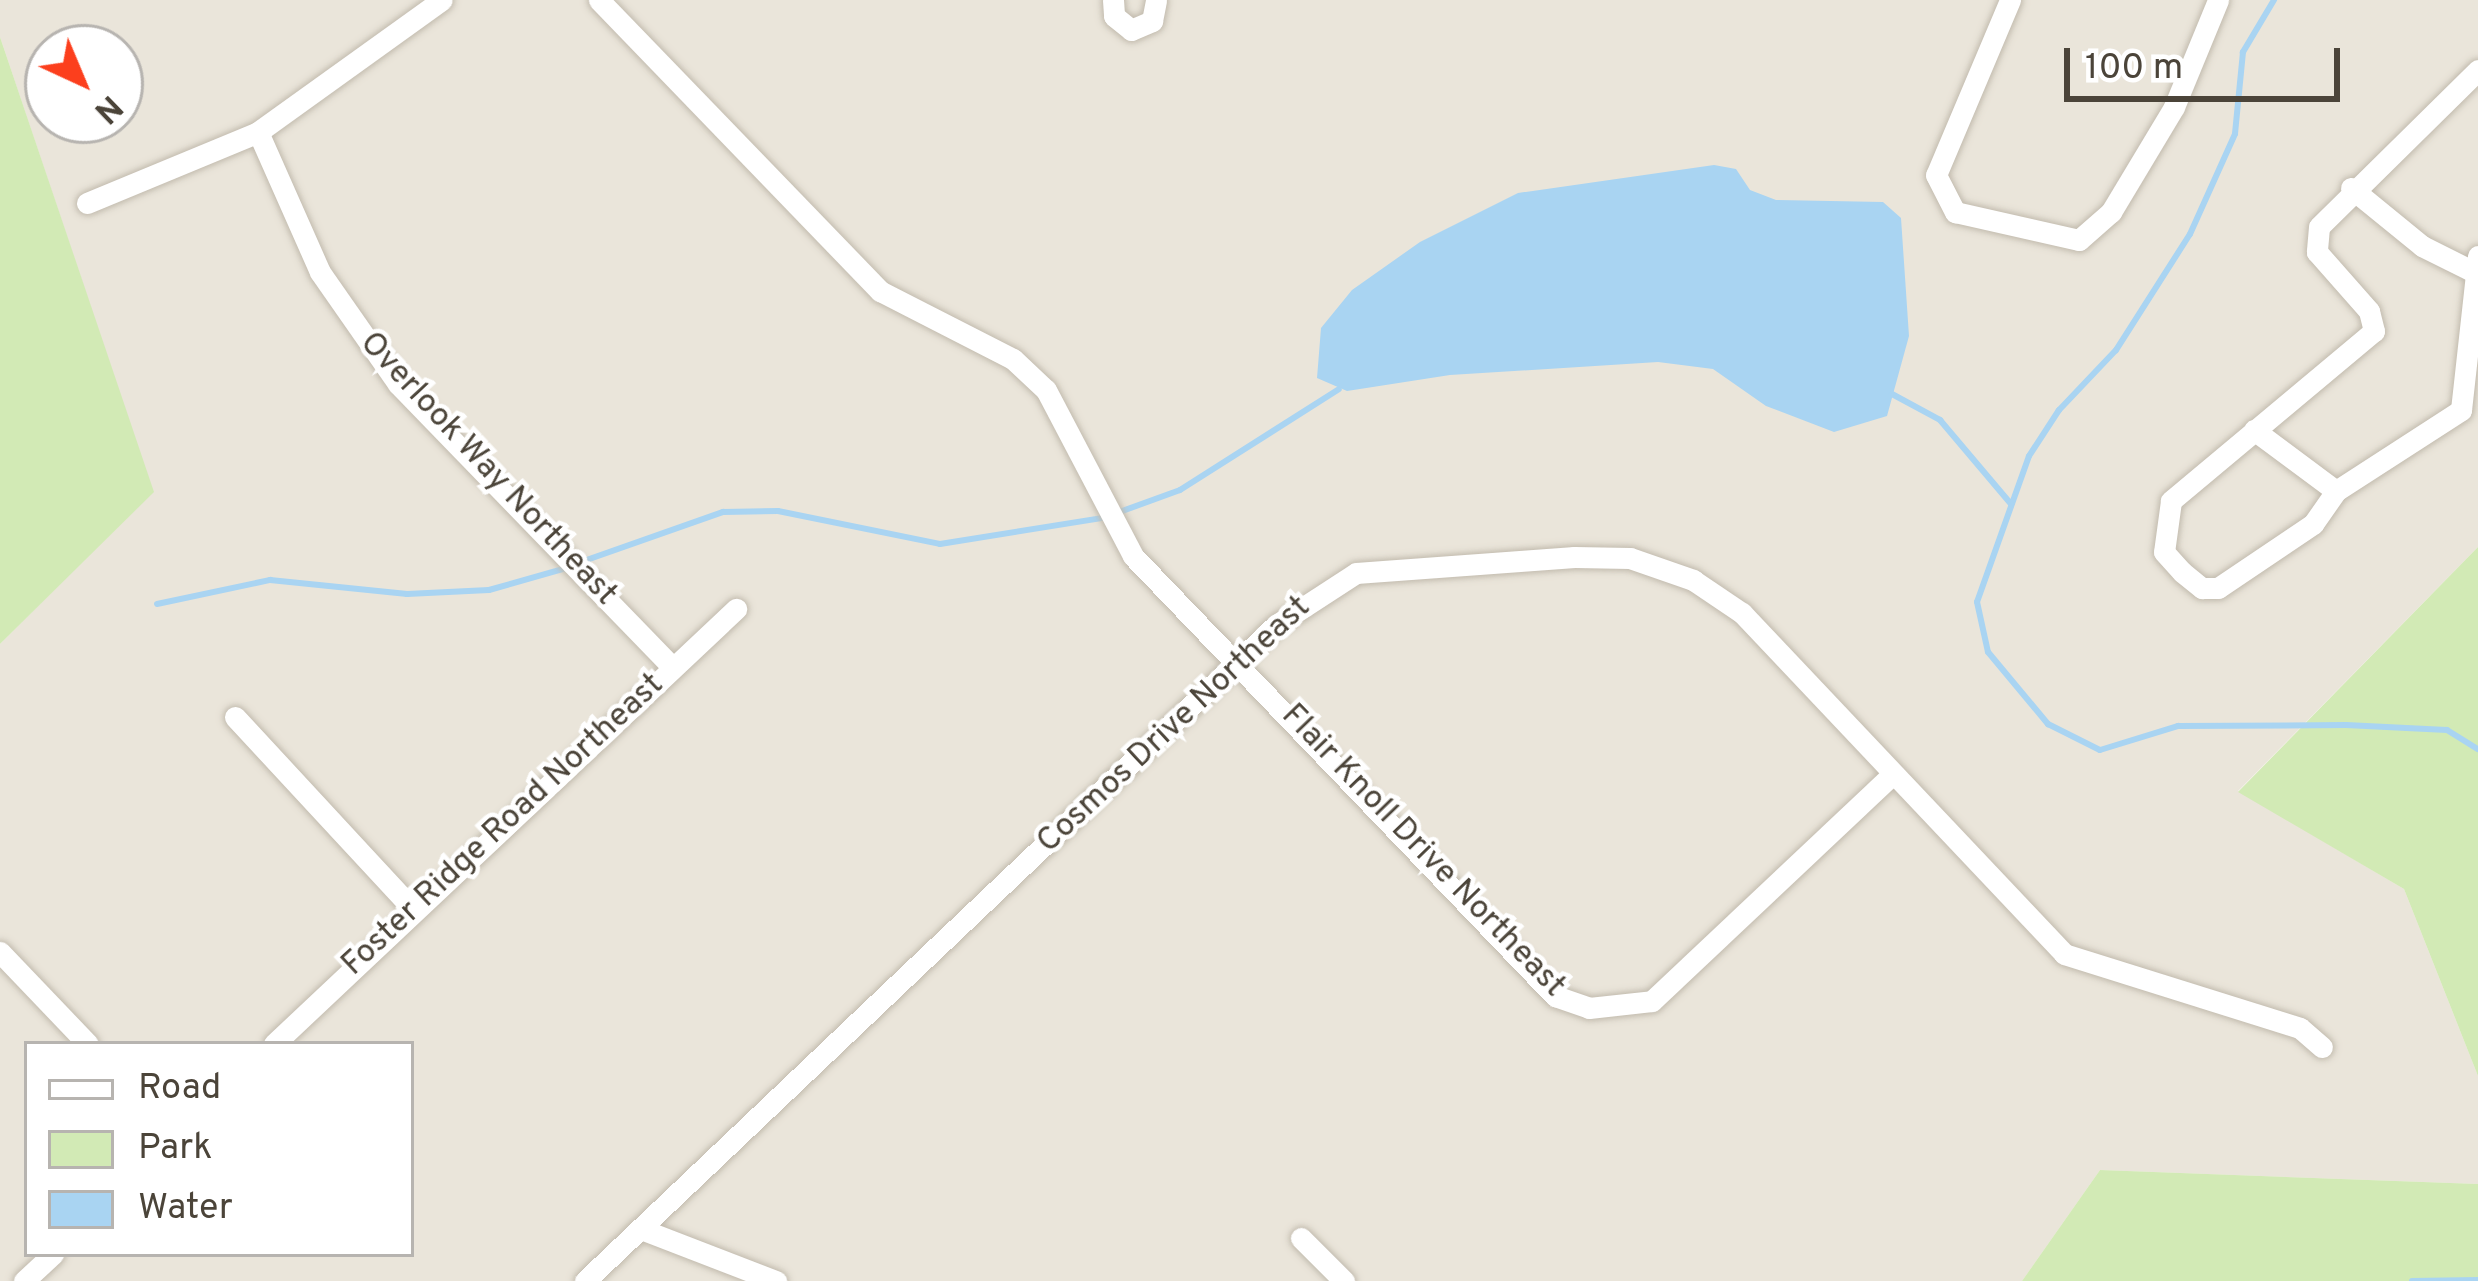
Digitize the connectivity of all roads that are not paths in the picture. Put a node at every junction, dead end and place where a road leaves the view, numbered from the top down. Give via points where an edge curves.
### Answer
1 (442, 0) edge
2 (599, 0) edge
3 (1101, 0) edge
4 (1113, 0) edge
5 (1156, 0) edge
6 (2010, 0) edge
7 (2218, 0) edge
8 (2478, 70) edge
9 (258, 132) junction
10 (2351, 188) junction
11 (87, 203) dead end
12 (2476, 264) edge
13 (2254, 430) junction
14 (2336, 491) junction
15 (736, 609) dead end
16 (1240, 664) junction
17 (672, 667) junction
18 (235, 717) dead end
19 (1892, 775) junction
20 (414, 910) junction
21 (0, 952) edge
22 (85, 1041) edge
23 (277, 1041) edge
24 (2322, 1047) dead end
25 (640, 1229) junction
26 (1301, 1238) dead end
27 (50, 1257) edge
28 (24, 1281) edge
29 (585, 1281) edge
30 (776, 1281) edge
31 (1344, 1281) edge

1 - 9 street
2 - 16 street, Flair Knoll Drive Northeast via 880,291 1013,359 1046,390 1133,556
3 - 4 street
4 - 5 street via 1118,22 1131,30 1152,21
6 - 7 street via 1936,175 1954,212 2079,240 2111,212 2174,107
8 - 10 street
9 - 11 street
9 - 17 street, Overlook Way Northeast via 320,272 398,384
10 - 12 street via 2422,246
10 - 13 street via 2319,227 2317,252 2369,311 2374,332
12 - 14 street via 2461,410
13 - 14 street
13 - 14 street via 2170,501 2163,519 2164,552 2202,588 2218,588 2313,524
15 - 17 street, Foster Ridge Road Northeast
16 - 19 street, Cosmos Drive Northeast via 1302,603 1356,573 1630,558 1693,580 1742,613
16 - 19 street, Flair Knoll Drive Northeast via 1555,996 1589,1008 1652,1001
16 - 25 street, Cosmos Drive Northeast
17 - 20 street, Foster Ridge Road Northeast
18 - 20 street
19 - 24 street, Cosmos Drive Northeast via 2064,954 2300,1028
20 - 23 street, Foster Ridge Road Northeast
21 - 22 street
25 - 29 street, Cosmos Drive Northeast
25 - 30 street
26 - 31 street
27 - 28 street

